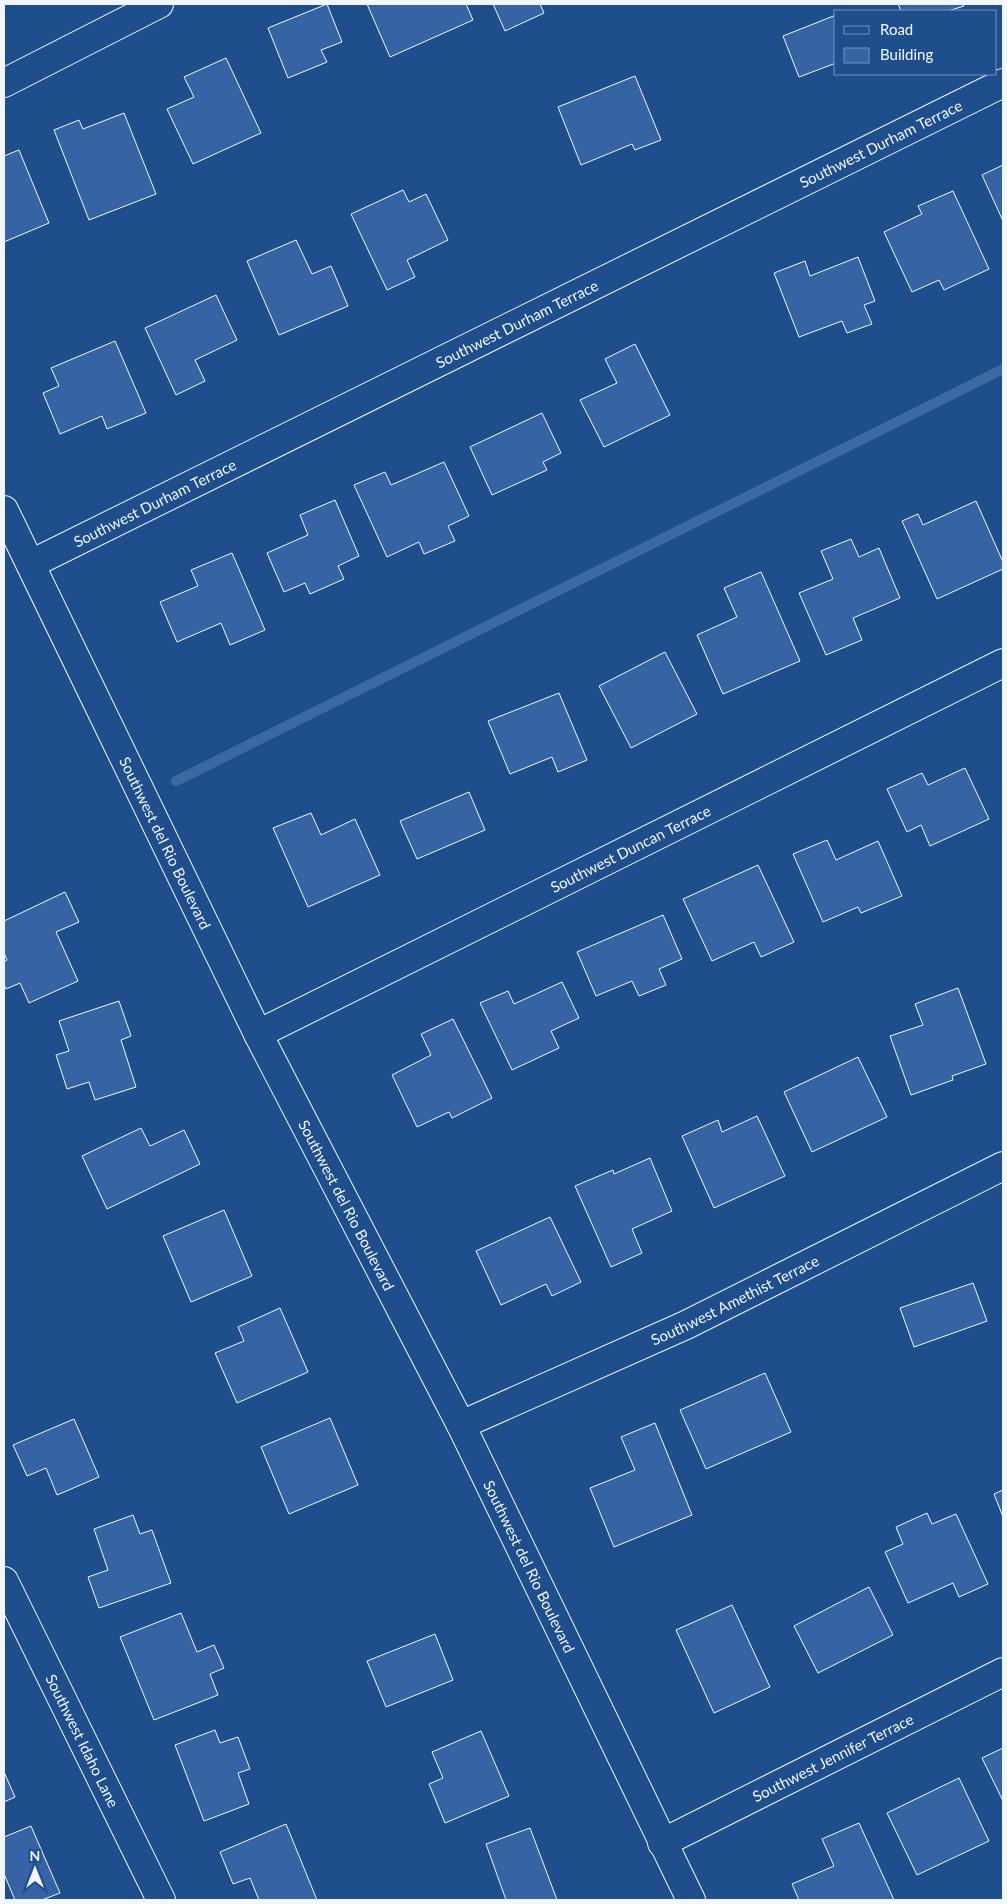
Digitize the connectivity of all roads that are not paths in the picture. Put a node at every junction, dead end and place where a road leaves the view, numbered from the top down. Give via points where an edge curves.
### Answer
1 (159, 4) edge
2 (4, 83) edge
3 (1003, 83) edge
4 (4, 510) edge
5 (31, 564) junction
6 (1003, 663) edge
7 (258, 1034) junction
8 (1003, 1166) edge
9 (461, 1424) junction
10 (4, 1581) edge
11 (1003, 1672) edge
12 (662, 1843) junction
13 (161, 1900) edge
14 (691, 1900) edge

1 - 2 street
3 - 5 street, Southwest Durham Terrace
4 - 5 street, Southwest del Rio Boulevard
5 - 7 street, Southwest del Rio Boulevard
6 - 7 street, Southwest Duncan Terrace
7 - 9 street, Southwest del Rio Boulevard
8 - 9 street, Southwest Amethist Terrace via 686,1325
9 - 12 street, Southwest del Rio Boulevard
10 - 13 street, Southwest Idaho Lane
11 - 12 street, Southwest Jennifer Terrace
12 - 14 street, Southwest del Rio Boulevard

